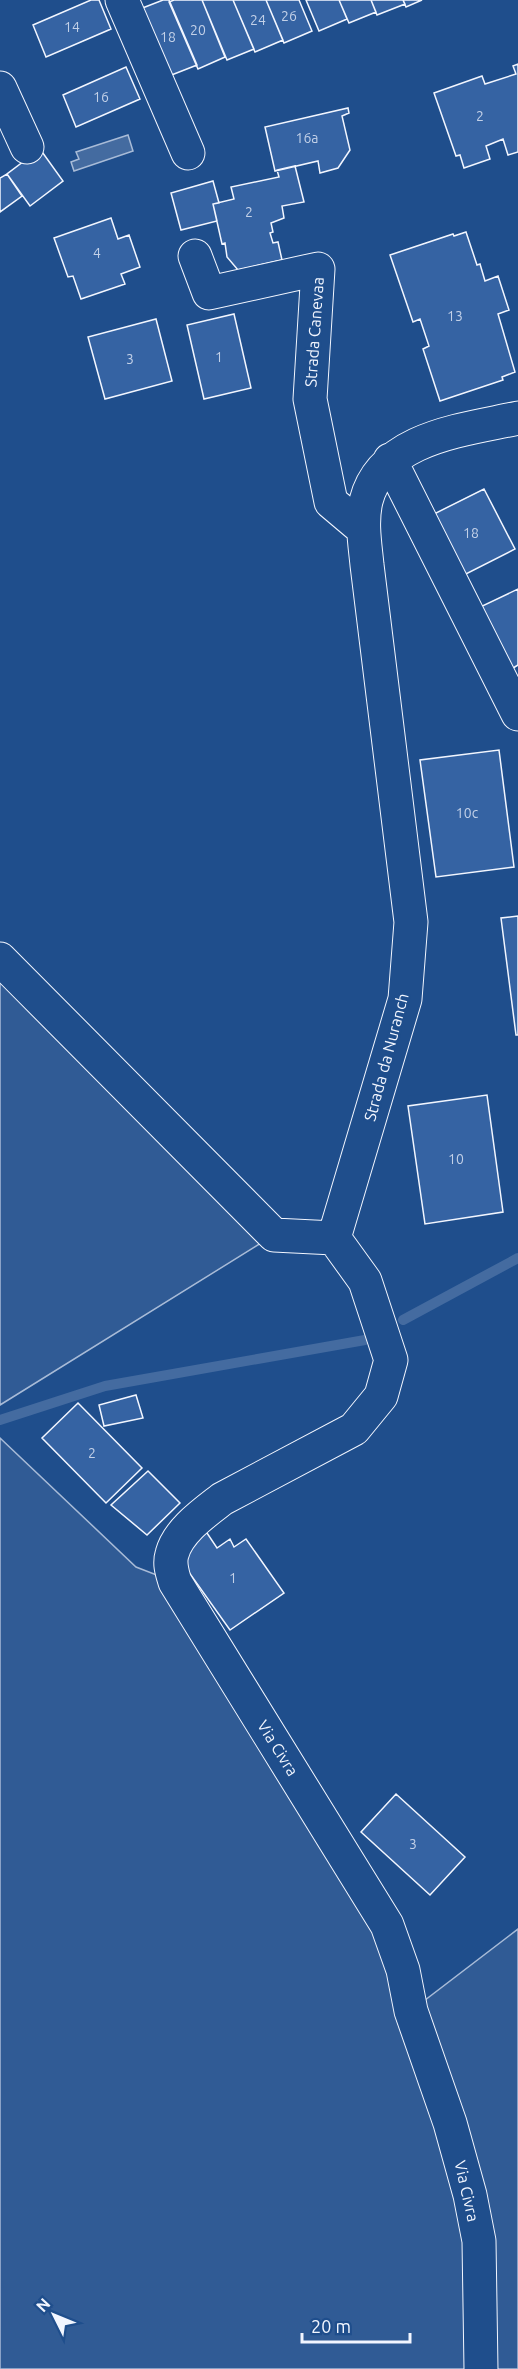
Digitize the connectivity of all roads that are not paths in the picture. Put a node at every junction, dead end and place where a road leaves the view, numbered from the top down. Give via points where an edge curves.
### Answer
1 (122, 0) edge
2 (0, 88) edge
3 (27, 147) dead end
4 (188, 153) dead end
5 (195, 256) dead end
6 (518, 418) edge
7 (390, 460) junction
8 (363, 530) junction
9 (518, 714) edge
10 (0, 959) edge
11 (334, 1238) junction
12 (481, 2369) edge

1 - 4 street
2 - 3 street
5 - 8 street, Strada Canevaa via 209,293 318,269 310,399 331,502
6 - 7 street, Strada da Nuranch via 421,442
7 - 8 street, Strada da Nuranch via 373,481 365,502
7 - 9 street
8 - 11 street, Strada da Nuranch via 411,922 405,999
10 - 11 street via 274,1235
11 - 12 street, Via Civra via 365,1281 391,1360 381,1396 354,1429 222,1499 204,1513 172,1553 171,1567 175,1582 396,1945 411,2011 470,2195 479,2241

